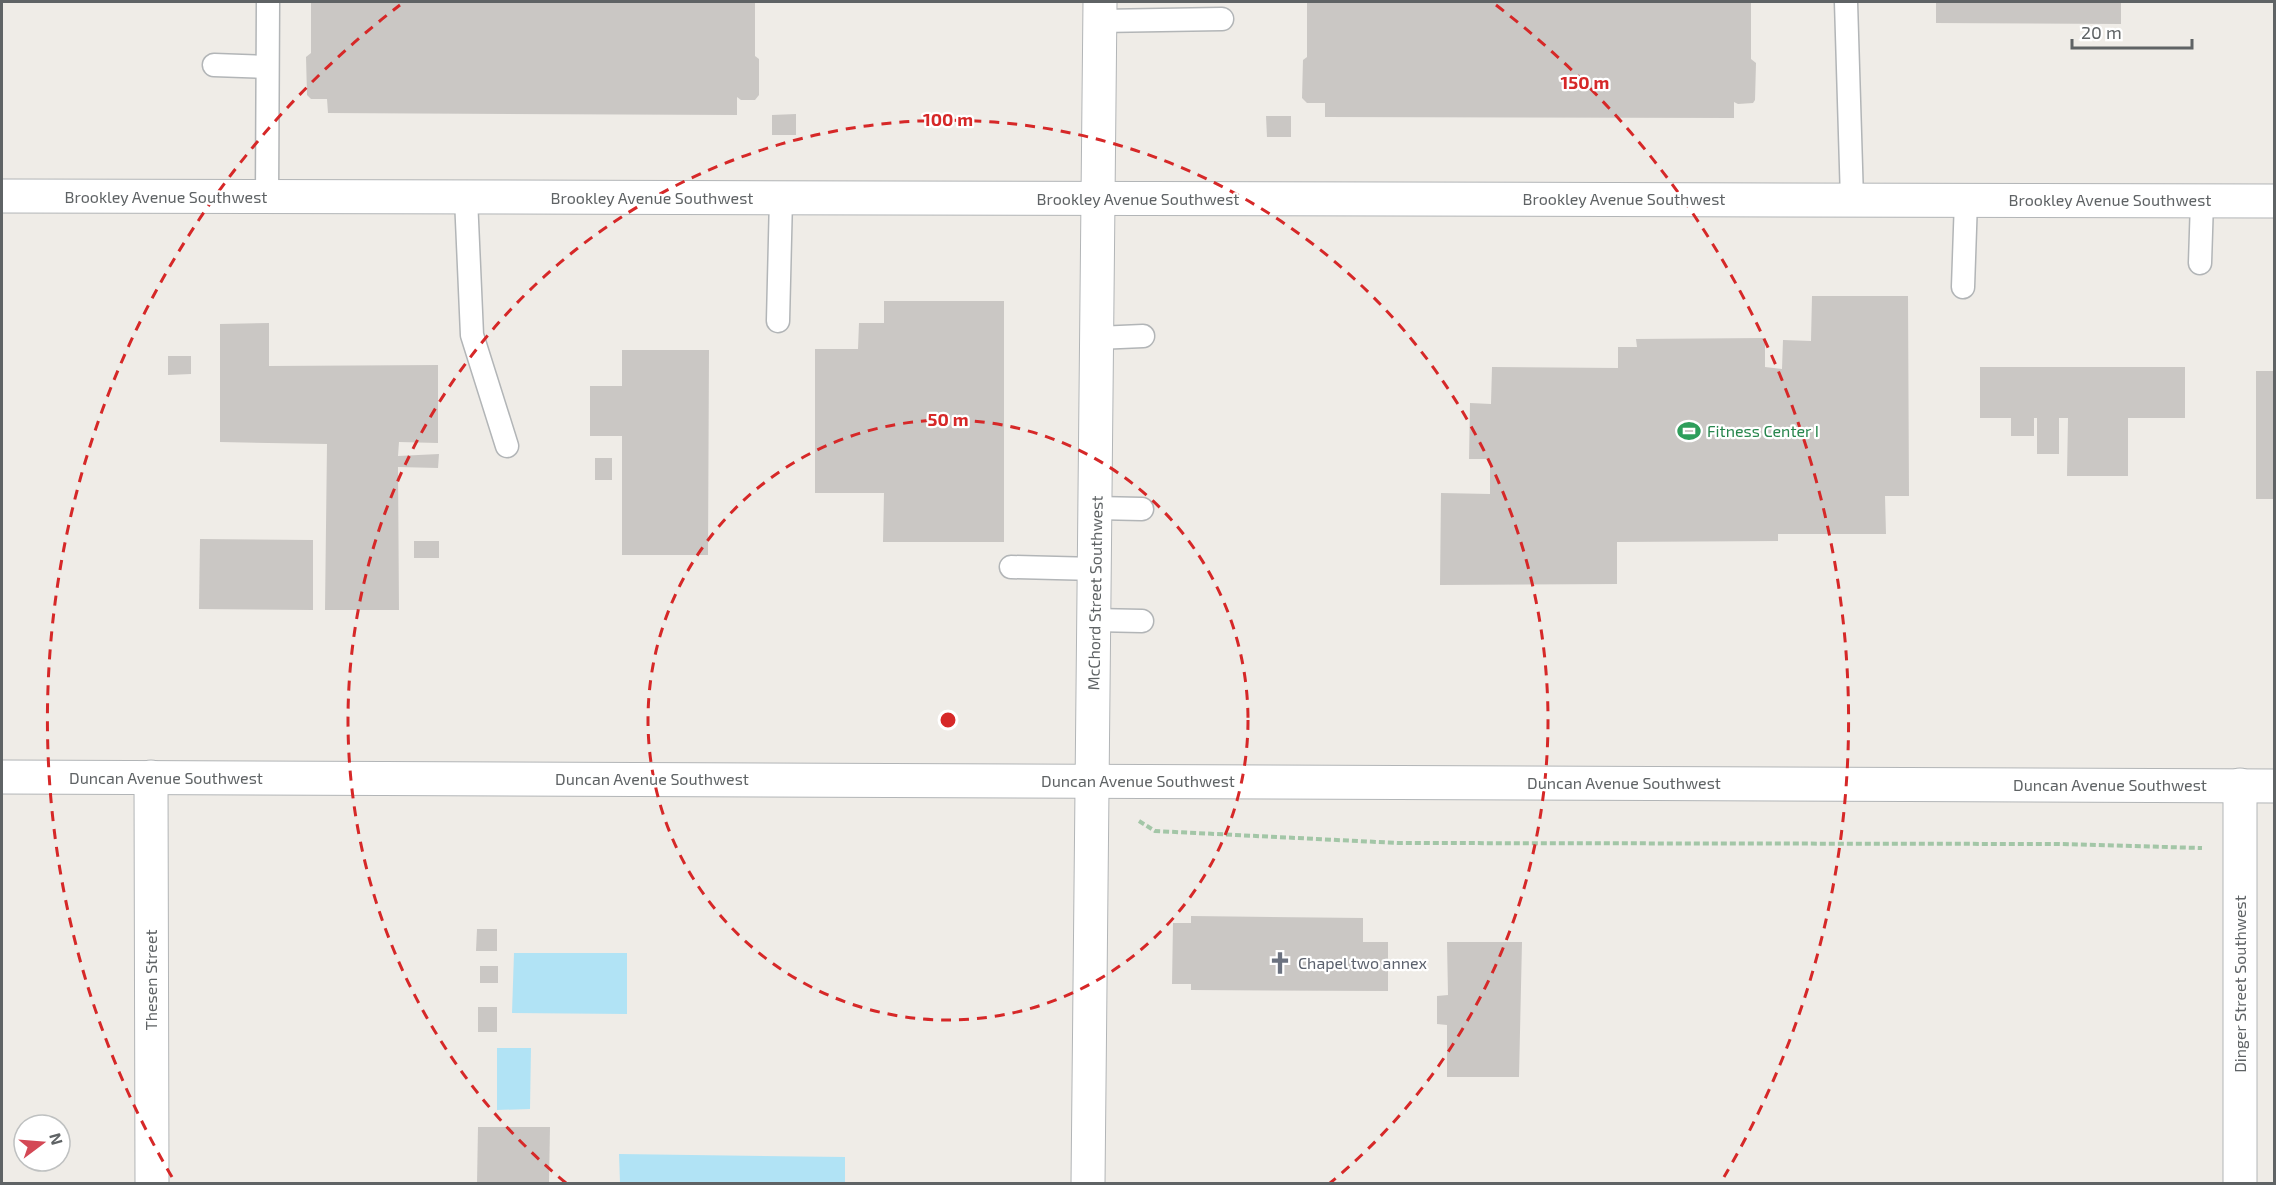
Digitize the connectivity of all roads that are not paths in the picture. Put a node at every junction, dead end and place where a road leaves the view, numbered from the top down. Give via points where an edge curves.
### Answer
1 (268, 2) edge
2 (1846, 2) edge
3 (1100, 11) edge
4 (1221, 19) dead end
5 (214, 65) dead end
6 (267, 67) junction
7 (2, 196) edge
8 (267, 197) junction
9 (466, 198) junction
10 (781, 198) junction
11 (1098, 198) junction
12 (1852, 200) junction
13 (1966, 200) junction
14 (2202, 201) junction
15 (2274, 201) edge
16 (2200, 263) dead end
17 (1963, 287) dead end
18 (778, 321) dead end
19 (1143, 336) dead end
20 (1097, 338) junction
21 (507, 446) dead end
22 (1096, 508) junction
23 (1142, 509) dead end
24 (1011, 567) dead end
25 (1096, 568) junction
26 (1094, 620) junction
27 (1142, 621) dead end
28 (2, 777) edge
29 (151, 777) junction
30 (1091, 781) junction
31 (2240, 785) junction
32 (2274, 786) edge
33 (152, 1184) edge
34 (1088, 1184) edge
35 (2240, 1184) edge

1 - 6 lane
2 - 12 lane
3 - 4 lane
3 - 11 street, McChord Street Southwest
5 - 6 lane
6 - 8 lane
7 - 8 street, Brookley Avenue Southwest
8 - 9 street, Brookley Avenue Southwest
9 - 10 street, Brookley Avenue Southwest
9 - 21 lane via 472,335
10 - 11 street, Brookley Avenue Southwest
10 - 18 lane
11 - 12 street, Brookley Avenue Southwest
11 - 20 street, McChord Street Southwest
12 - 13 street, Brookley Avenue Southwest
13 - 14 street, Brookley Avenue Southwest
13 - 17 lane
14 - 15 street, Brookley Avenue Southwest
14 - 16 lane
19 - 20 lane
20 - 22 street, McChord Street Southwest
22 - 23 lane
22 - 25 street, McChord Street Southwest
24 - 25 lane
25 - 26 street, McChord Street Southwest
26 - 27 lane
26 - 30 street, McChord Street Southwest
28 - 29 street, Duncan Avenue Southwest
29 - 30 street, Duncan Avenue Southwest
29 - 33 street, Thesen Street
30 - 31 street, Duncan Avenue Southwest
30 - 34 street, McChord Street Southwest
31 - 32 street, Duncan Avenue Southwest
31 - 35 street, Dinger Street Southwest

